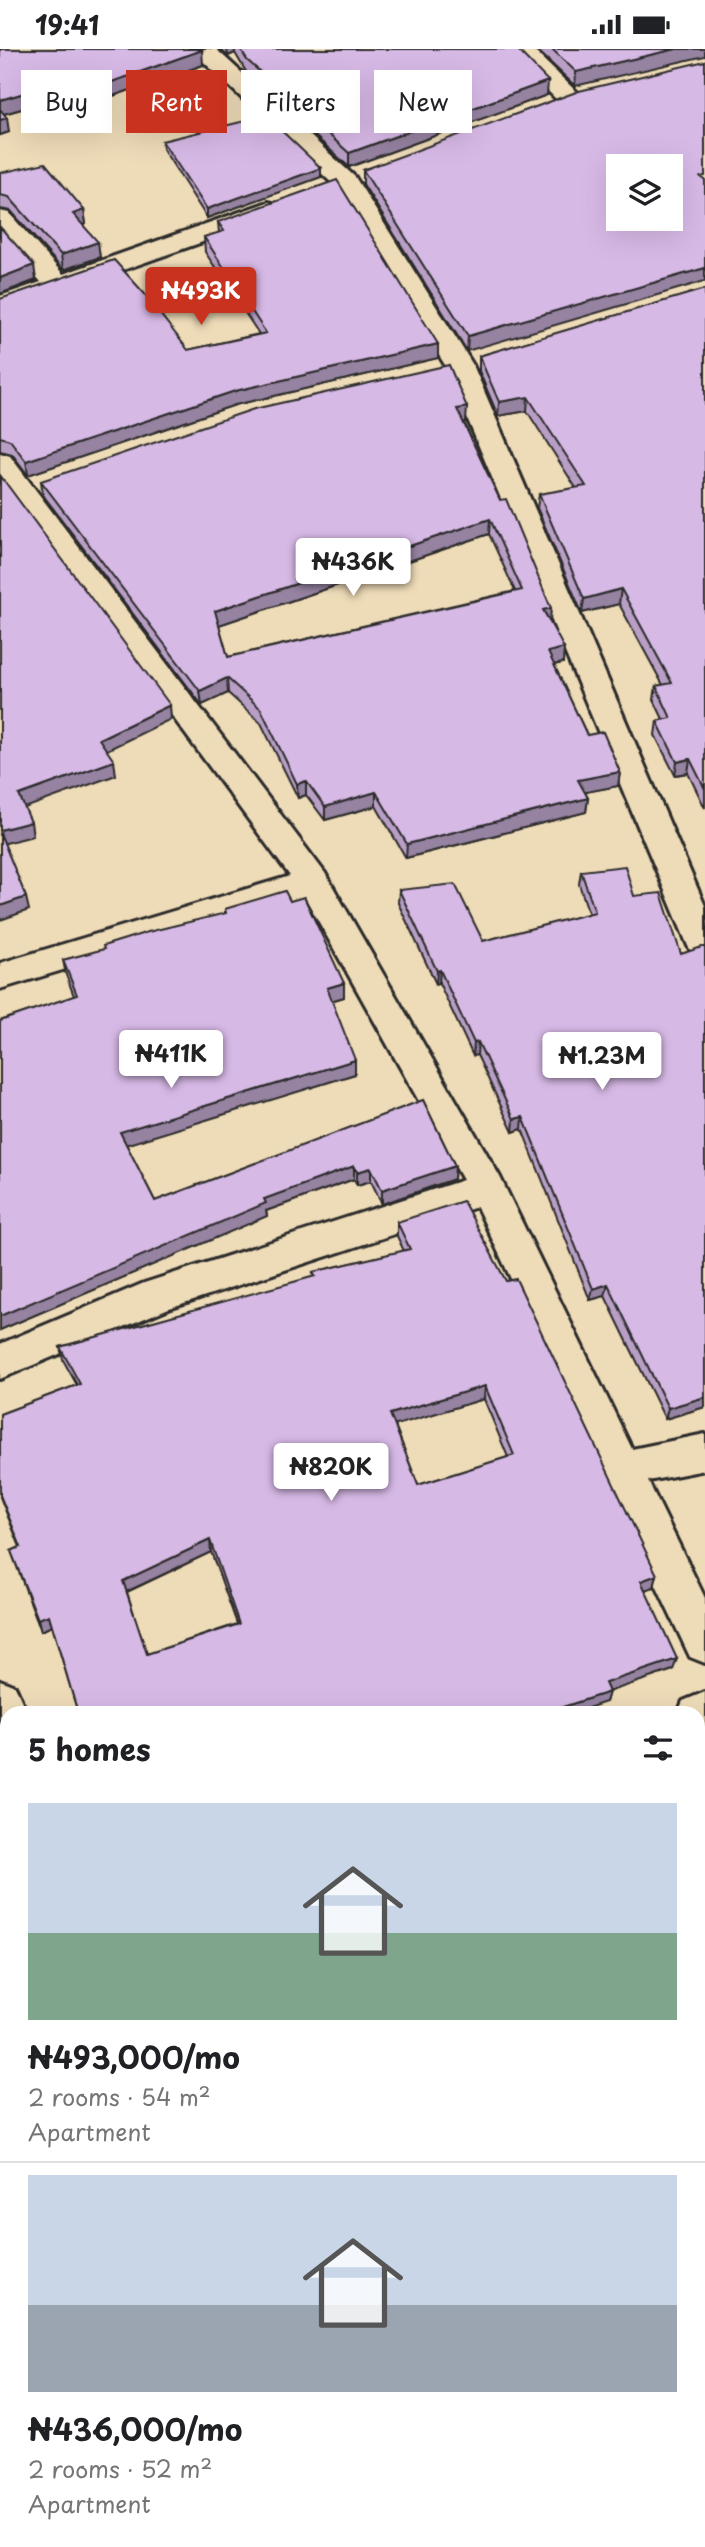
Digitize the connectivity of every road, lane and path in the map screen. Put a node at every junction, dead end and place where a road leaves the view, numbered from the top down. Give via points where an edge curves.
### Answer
1 (202, 49) edge
2 (517, 49) edge
3 (542, 108) edge
4 (294, 201) edge
5 (0, 219) edge
6 (58, 285) junction
7 (0, 305) edge
8 (0, 462) edge
9 (313, 882) junction
10 (705, 946) edge
11 (0, 976) edge
12 (487, 1188) junction
13 (0, 1362) edge
14 (705, 1453) edge
15 (620, 1469) junction
16 (705, 1643) edge

1 - 10 street via 346,182 458,365
2 - 3 street via 581,95
4 - 6 street
5 - 6 street
6 - 7 street
8 - 9 street via 35,486
9 - 11 street
9 - 12 street
12 - 13 street via 158,1295
12 - 15 street
14 - 15 street
15 - 16 street

